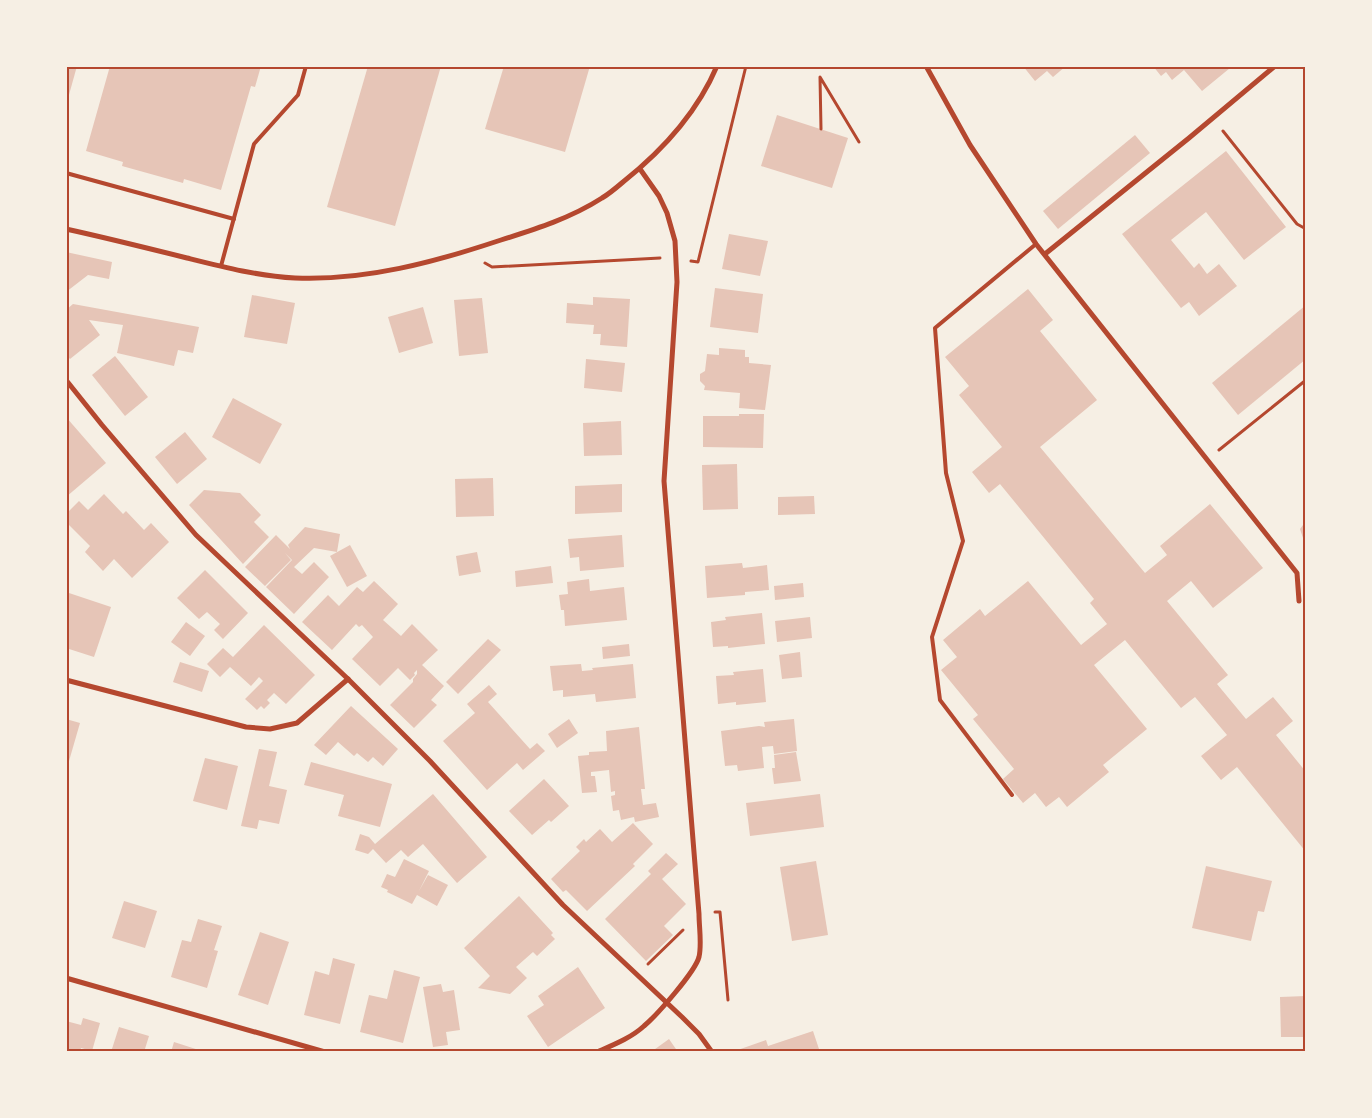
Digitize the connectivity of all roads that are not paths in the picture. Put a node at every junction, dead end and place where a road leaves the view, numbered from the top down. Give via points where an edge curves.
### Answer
1 (306, 66) edge
2 (717, 66) edge
3 (926, 66) edge
4 (1275, 66) edge
5 (640, 169) junction
6 (66, 172) edge
7 (234, 219) junction
8 (66, 229) edge
9 (1036, 244) junction
10 (1044, 254) junction
11 (221, 266) junction
12 (66, 380) edge
13 (1299, 601) dead end
14 (348, 679) junction
15 (66, 680) edge
16 (1012, 795) dead end
17 (66, 978) edge
18 (666, 1003) junction
19 (325, 1052) edge
20 (597, 1052) edge
21 (712, 1052) edge

1 - 7 lane via 298,95 254,144
2 - 5 street via 692,112
3 - 9 street via 970,145
4 - 10 street
5 - 11 street via 603,198 564,219 468,251 397,269 347,276 295,278
5 - 18 street via 659,196 675,241 677,282 664,481 700,938 695,966
6 - 7 lane
7 - 11 lane
8 - 11 street
9 - 10 street
9 - 16 lane via 935,328 946,473 963,541 932,637 940,700
10 - 13 street via 1297,574
12 - 14 street via 196,535
14 - 15 street via 297,723 270,729 246,727
14 - 18 street via 430,761 563,905
17 - 19 street
18 - 20 street via 644,1027
18 - 21 street via 699,1034

